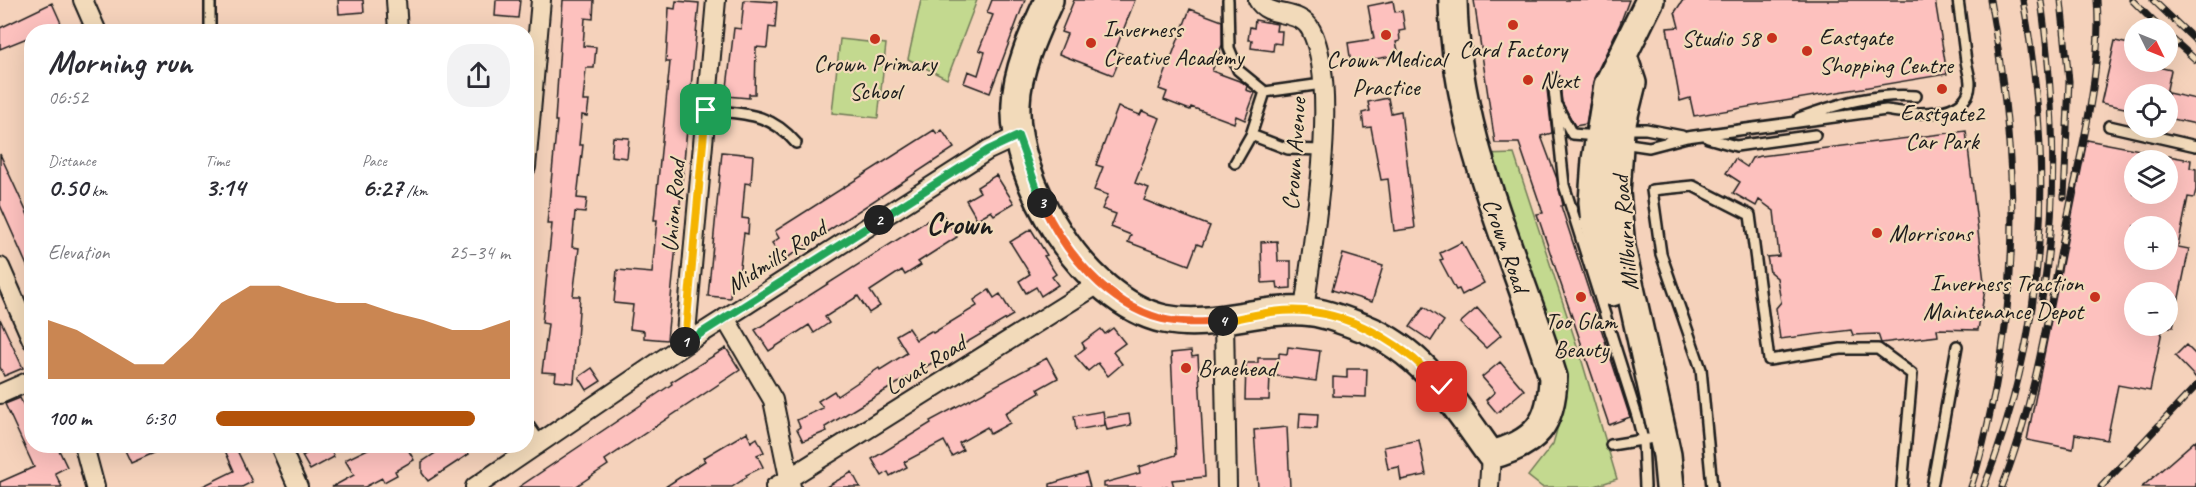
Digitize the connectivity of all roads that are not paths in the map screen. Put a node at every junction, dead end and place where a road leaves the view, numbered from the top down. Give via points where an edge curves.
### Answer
1 (83, 0) edge
2 (210, 0) edge
3 (396, 0) edge
4 (541, 0) edge
5 (716, 0) edge
6 (1049, 0) edge
7 (1228, 0) edge
8 (1258, 0) edge
9 (1453, 0) edge
10 (1650, 0) edge
11 (1959, 0) edge
12 (94, 24) edge
13 (210, 24) edge
14 (398, 24) edge
15 (534, 78) edge
16 (1553, 79) dead end
17 (1322, 84) junction
18 (1265, 92) junction
19 (1916, 96) dead end
20 (1557, 106) junction
21 (706, 110) junction
22 (1779, 125) junction
23 (2109, 126) dead end
24 (1251, 135) junction
25 (1815, 135) dead end
26 (1018, 136) junction
27 (1613, 136) junction
28 (1688, 137) junction
29 (1702, 137) junction
30 (796, 142) dead end
31 (2196, 146) edge
32 (1322, 150) junction
33 (1235, 163) dead end
34 (1586, 225) junction
35 (0, 267) edge
36 (1100, 283) junction
37 (1304, 311) junction
38 (725, 318) junction
39 (1224, 321) junction
40 (24, 322) edge
41 (684, 344) junction
42 (1957, 346) dead end
43 (1648, 374) junction
44 (24, 384) edge
45 (0, 394) edge
46 (1653, 438) junction
47 (534, 441) edge
48 (537, 445) junction
49 (1611, 445) dead end
50 (534, 447) edge
51 (86, 453) edge
52 (283, 453) edge
53 (525, 453) edge
54 (1491, 455) junction
55 (785, 484) edge
56 (95, 487) edge
57 (298, 487) edge
58 (475, 487) edge
59 (1227, 487) edge
60 (1489, 487) edge
61 (1645, 487) edge
62 (1670, 487) edge
63 (1712, 487) edge
64 (1902, 487) edge
65 (1932, 487) edge

1 - 12 street
2 - 13 lane
3 - 14 street
4 - 15 street
5 - 21 street, Union Road
6 - 26 street via 1022,71 1016,103
7 - 18 lane via 1230,48 1239,70
8 - 17 street, Crown Avenue via 1268,9 1307,23 1316,41
9 - 54 street, Crown Road via 1459,68 1475,153 1553,377 1553,400 1540,430 1506,451
10 - 27 street, Millburn Road via 1623,56 1632,82
11 - 22 lane via 1970,85 1965,98 1931,114 1886,110
16 - 20 lane
17 - 18 lane
17 - 32 street, Crown Avenue
18 - 24 lane
19 - 22 lane via 1888,94 1848,101
20 - 27 lane via 1572,134
20 - 34 lane via 1564,184
21 - 30 lane via 763,117
21 - 41 street, Union Road
22 - 29 lane
23 - 31 lane
24 - 32 lane via 1288,149
24 - 33 lane
25 - 29 lane via 1736,146
26 - 36 street via 1046,212 1070,251
26 - 38 street, Midmills Road via 988,150
27 - 28 lane via 1628,128
27 - 28 lane via 1649,147
27 - 34 street, Millburn Road
27 - 43 street, Millburn Road via 1621,247
28 - 29 lane
32 - 37 street, Crown Avenue
34 - 43 street, Millburn Road
34 - 46 lane
35 - 40 street
36 - 39 street via 1131,306 1162,319 1191,323
36 - 55 street, Lovat Road
37 - 39 street via 1263,313
37 - 54 street via 1338,318 1367,330 1413,357 1442,387
38 - 41 street, Midmills Road
38 - 55 street via 772,400
39 - 59 street
41 - 48 street, Midmills Road
42 - 65 lane
43 - 46 street, Millburn Road
44 - 45 street
46 - 49 lane
46 - 61 lane
46 - 62 street, Millburn Road
47 - 48 street
48 - 50 street, Midmills Road
51 - 56 street
52 - 57 street
53 - 58 street, Midmills Road
54 - 60 street
63 - 64 lane via 1701,369 1661,254 1652,189 1693,186 1750,215 1769,360 1841,349 1878,349 1912,374

